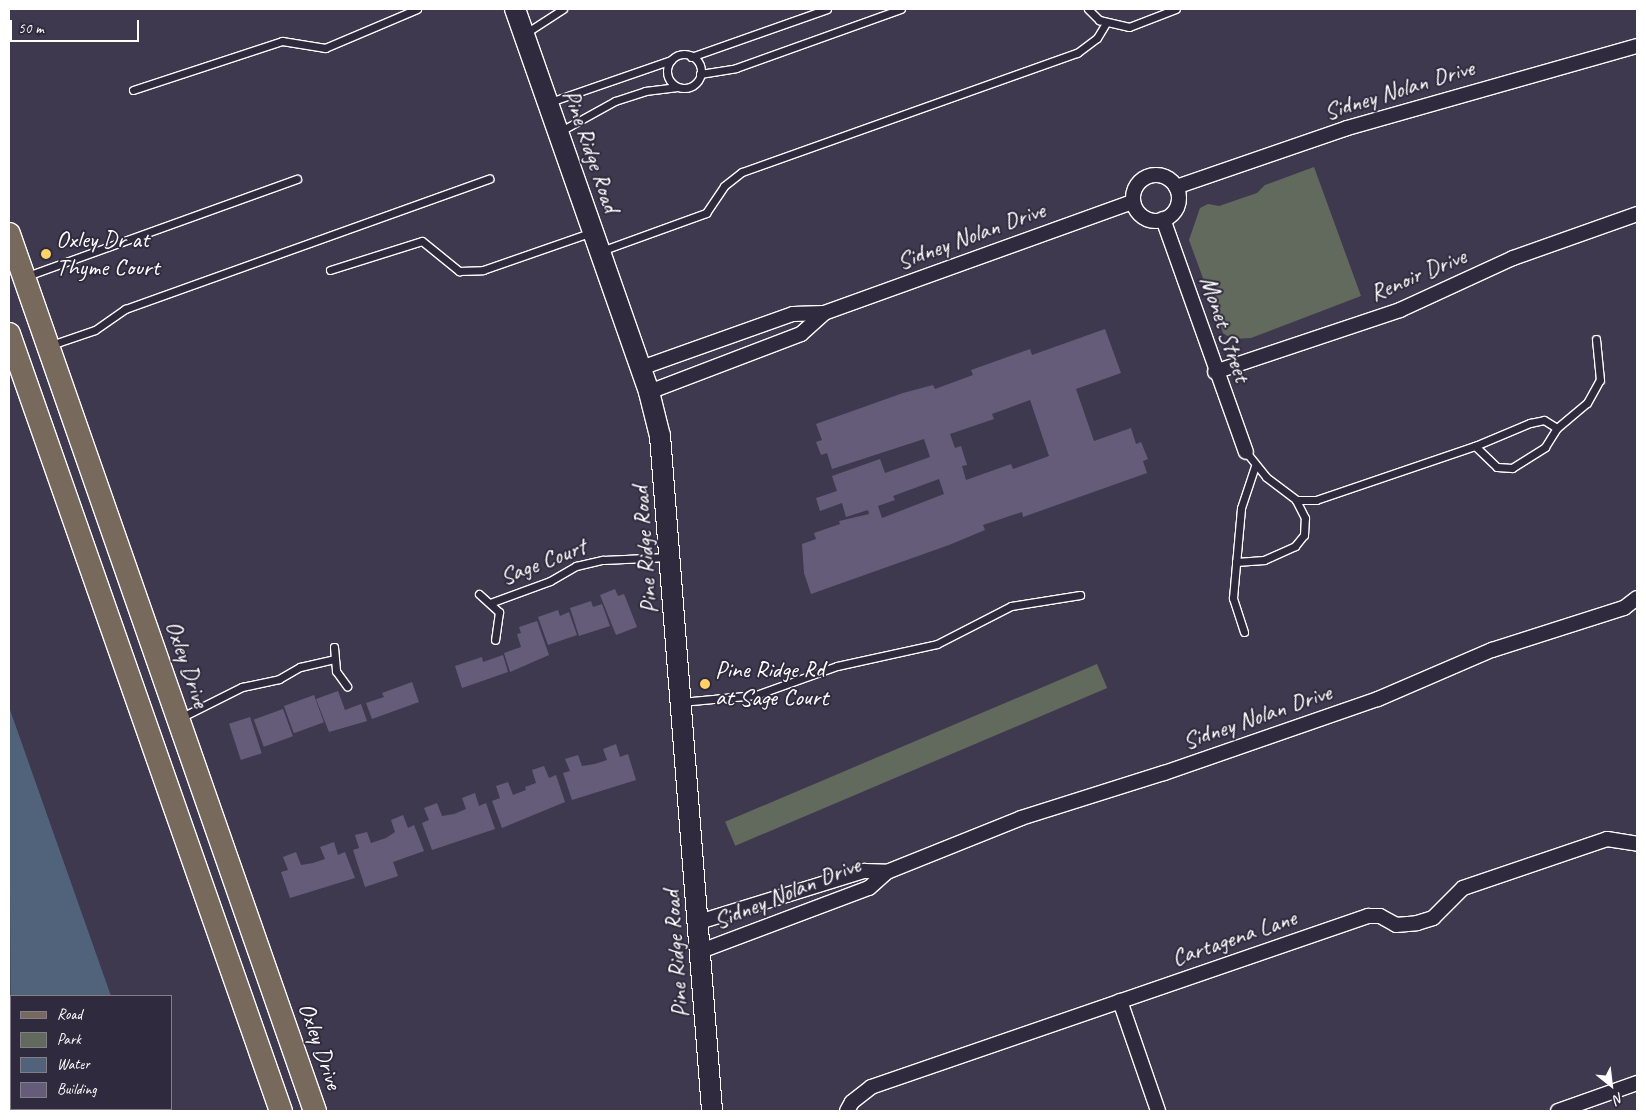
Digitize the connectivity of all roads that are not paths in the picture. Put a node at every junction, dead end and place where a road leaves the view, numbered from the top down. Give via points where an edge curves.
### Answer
1 (417, 9) edge
2 (515, 9) edge
3 (563, 9) edge
4 (827, 9) edge
5 (900, 9) edge
6 (1088, 9) edge
7 (1176, 9) edge
8 (1106, 23) junction
9 (524, 34) junction
10 (1637, 46) edge
11 (691, 56) junction
12 (671, 60) junction
13 (700, 74) junction
14 (676, 87) junction
15 (133, 90) dead end
16 (548, 103) junction
17 (558, 132) junction
18 (297, 179) dead end
19 (489, 179) dead end
20 (1176, 187) junction
21 (1133, 202) junction
22 (1637, 214) edge
23 (1163, 219) junction
24 (593, 232) junction
25 (9, 234) edge
26 (600, 252) junction
27 (330, 270) dead end
28 (24, 277) junction
29 (824, 313) junction
30 (9, 334) edge
31 (1596, 339) dead end
32 (48, 346) junction
33 (640, 368) junction
34 (1215, 372) junction
35 (649, 392) junction
36 (1556, 428) junction
37 (1475, 446) junction
38 (1246, 452) joint
39 (1255, 466) junction
40 (1296, 500) junction
41 (670, 557) junction
42 (1236, 562) junction
43 (479, 594) dead end
44 (1080, 595) dead end
45 (1637, 598) edge
46 (490, 603) junction
47 (1244, 632) dead end
48 (495, 640) dead end
49 (334, 647) dead end
50 (334, 659) junction
51 (347, 686) dead end
52 (681, 702) junction
53 (178, 719) junction
54 (1637, 844) edge
55 (887, 872) junction
56 (699, 922) junction
57 (701, 951) junction
58 (1120, 1001) junction
59 (1637, 1084) edge
60 (280, 1111) edge
61 (315, 1111) edge
62 (712, 1111) edge
63 (847, 1111) edge
64 (1158, 1111) edge
65 (1558, 1111) edge

1 - 15 lane via 325,48 282,41
2 - 9 street, Pine Ridge Road
3 - 9 lane
4 - 11 lane
5 - 13 lane via 736,68
6 - 8 lane
7 - 8 lane via 1129,28
8 - 26 lane via 1088,47 1077,53 742,172 724,186 706,213
9 - 16 street, Pine Ridge Road
10 - 20 street, Sidney Nolan Drive via 1347,128
11 - 12 lane via 684,54
11 - 13 lane via 697,61
12 - 14 lane via 667,73
12 - 16 lane
13 - 14 lane via 694,85
14 - 17 lane via 645,91 615,101
16 - 17 street, Pine Ridge Road
17 - 24 street, Pine Ridge Road
18 - 28 lane
19 - 32 lane via 125,309 95,330
20 - 21 street via 1166,177 1152,175 1139,182
20 - 23 street via 1177,206
21 - 23 street via 1141,215
21 - 29 street, Sidney Nolan Drive
22 - 34 street, Renoir Drive via 1513,258 1400,310
23 - 34 street, Monet Street
24 - 26 street, Pine Ridge Road
24 - 27 lane via 483,270 459,271 422,241
25 - 28 main road, Oxley Drive
26 - 33 street, Pine Ridge Road
28 - 32 main road, Oxley Drive
29 - 33 street, Sidney Nolan Drive via 794,314
29 - 35 street, Sidney Nolan Drive via 801,334
30 - 60 main road
31 - 36 lane via 1600,380 1587,403
32 - 53 main road, Oxley Drive
33 - 35 street, Pine Ridge Road
34 - 38 street, Monet Street
35 - 41 street, Pine Ridge Road via 660,436
36 - 37 lane via 1544,420 1530,423
36 - 37 lane via 1545,447 1512,468 1497,467
37 - 40 lane via 1352,490 1316,500
38 - 39 lane
39 - 40 lane
39 - 42 lane via 1241,508
40 - 42 lane via 1305,518 1304,535 1295,546 1264,560
41 - 46 lane, Sage Court via 603,560 585,564
41 - 52 street, Pine Ridge Road
42 - 47 lane via 1233,598
43 - 46 lane
44 - 52 lane via 1011,606 937,644 837,666 756,695
45 - 55 street, Sidney Nolan Drive via 1624,608 1492,650 1378,699 1164,773 1021,818
46 - 48 lane via 499,612
49 - 50 lane
50 - 51 lane via 336,671
50 - 53 lane via 300,667 279,679 242,687
52 - 56 street, Pine Ridge Road
53 - 61 main road, Oxley Drive
54 - 58 street, Cartagena Lane via 1607,840 1463,888 1433,918 1396,925 1380,916 1368,916
55 - 56 street, Sidney Nolan Drive via 864,871
55 - 57 street, Sidney Nolan Drive via 868,888
56 - 57 street, Pine Ridge Road
57 - 62 street, Pine Ridge Road
58 - 63 street, Cartagena Lane via 871,1087 852,1102
58 - 64 street
59 - 65 street

